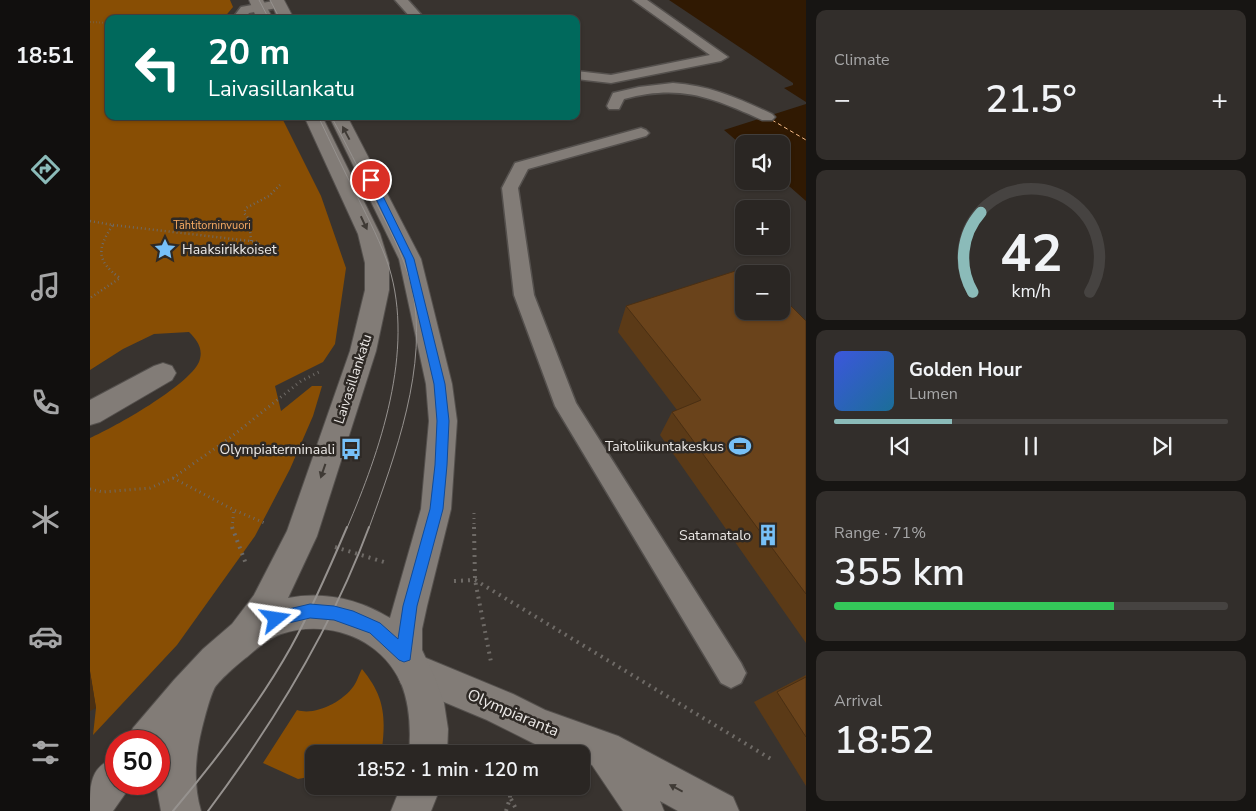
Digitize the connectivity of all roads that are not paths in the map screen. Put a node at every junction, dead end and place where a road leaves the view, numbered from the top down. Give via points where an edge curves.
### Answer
1 (401, 0) edge
2 (639, 0) edge
3 (278, 2) edge
4 (260, 9) edge
5 (241, 15) edge
6 (284, 15) edge
7 (415, 15) edge
8 (580, 76) edge
9 (614, 106) dead end
10 (767, 117) dead end
11 (315, 120) edge
12 (340, 120) edge
13 (641, 133) dead end
14 (163, 372) dead end
15 (90, 414) edge
16 (245, 635) junction
17 (409, 663) junction
18 (206, 673) junction
19 (731, 673) dead end
20 (156, 730) edge
21 (428, 745) edge
22 (604, 750) junction
23 (105, 790) edge
24 (90, 808) edge
25 (181, 811) edge
26 (644, 811) edge
27 (719, 811) edge

1 - 7 lane
2 - 8 lane via 721,58 611,80
3 - 4 lane
3 - 6 main road
4 - 5 lane via 245,10
9 - 10 lane via 618,96 636,90 673,87 705,92
11 -> 16 main road, Laivasillankatu via 369,234 378,276 364,351 301,536 266,607
17 -> 12 main road, Laivasillankatu via 406,629 436,509 441,465 443,421 439,384 410,259
13 - 19 lane via 520,166 510,188 524,294 566,406
14 - 15 main road
16 - 17 main road, Laivasillankatu via 287,615 310,611 334,613 375,628
16 - 18 main road, Laivasillankatu
17 - 21 main road, Laivasillankatu via 424,696
17 - 22 main road, Olympiaranta via 537,726
18 - 20 main road, Laivasillankatu
18 - 25 main road, Laivasillankatu via 188,712 179,748 176,775
22 - 26 main road
27 -> 22 main road, Olympiaranta
23 - 24 main road

